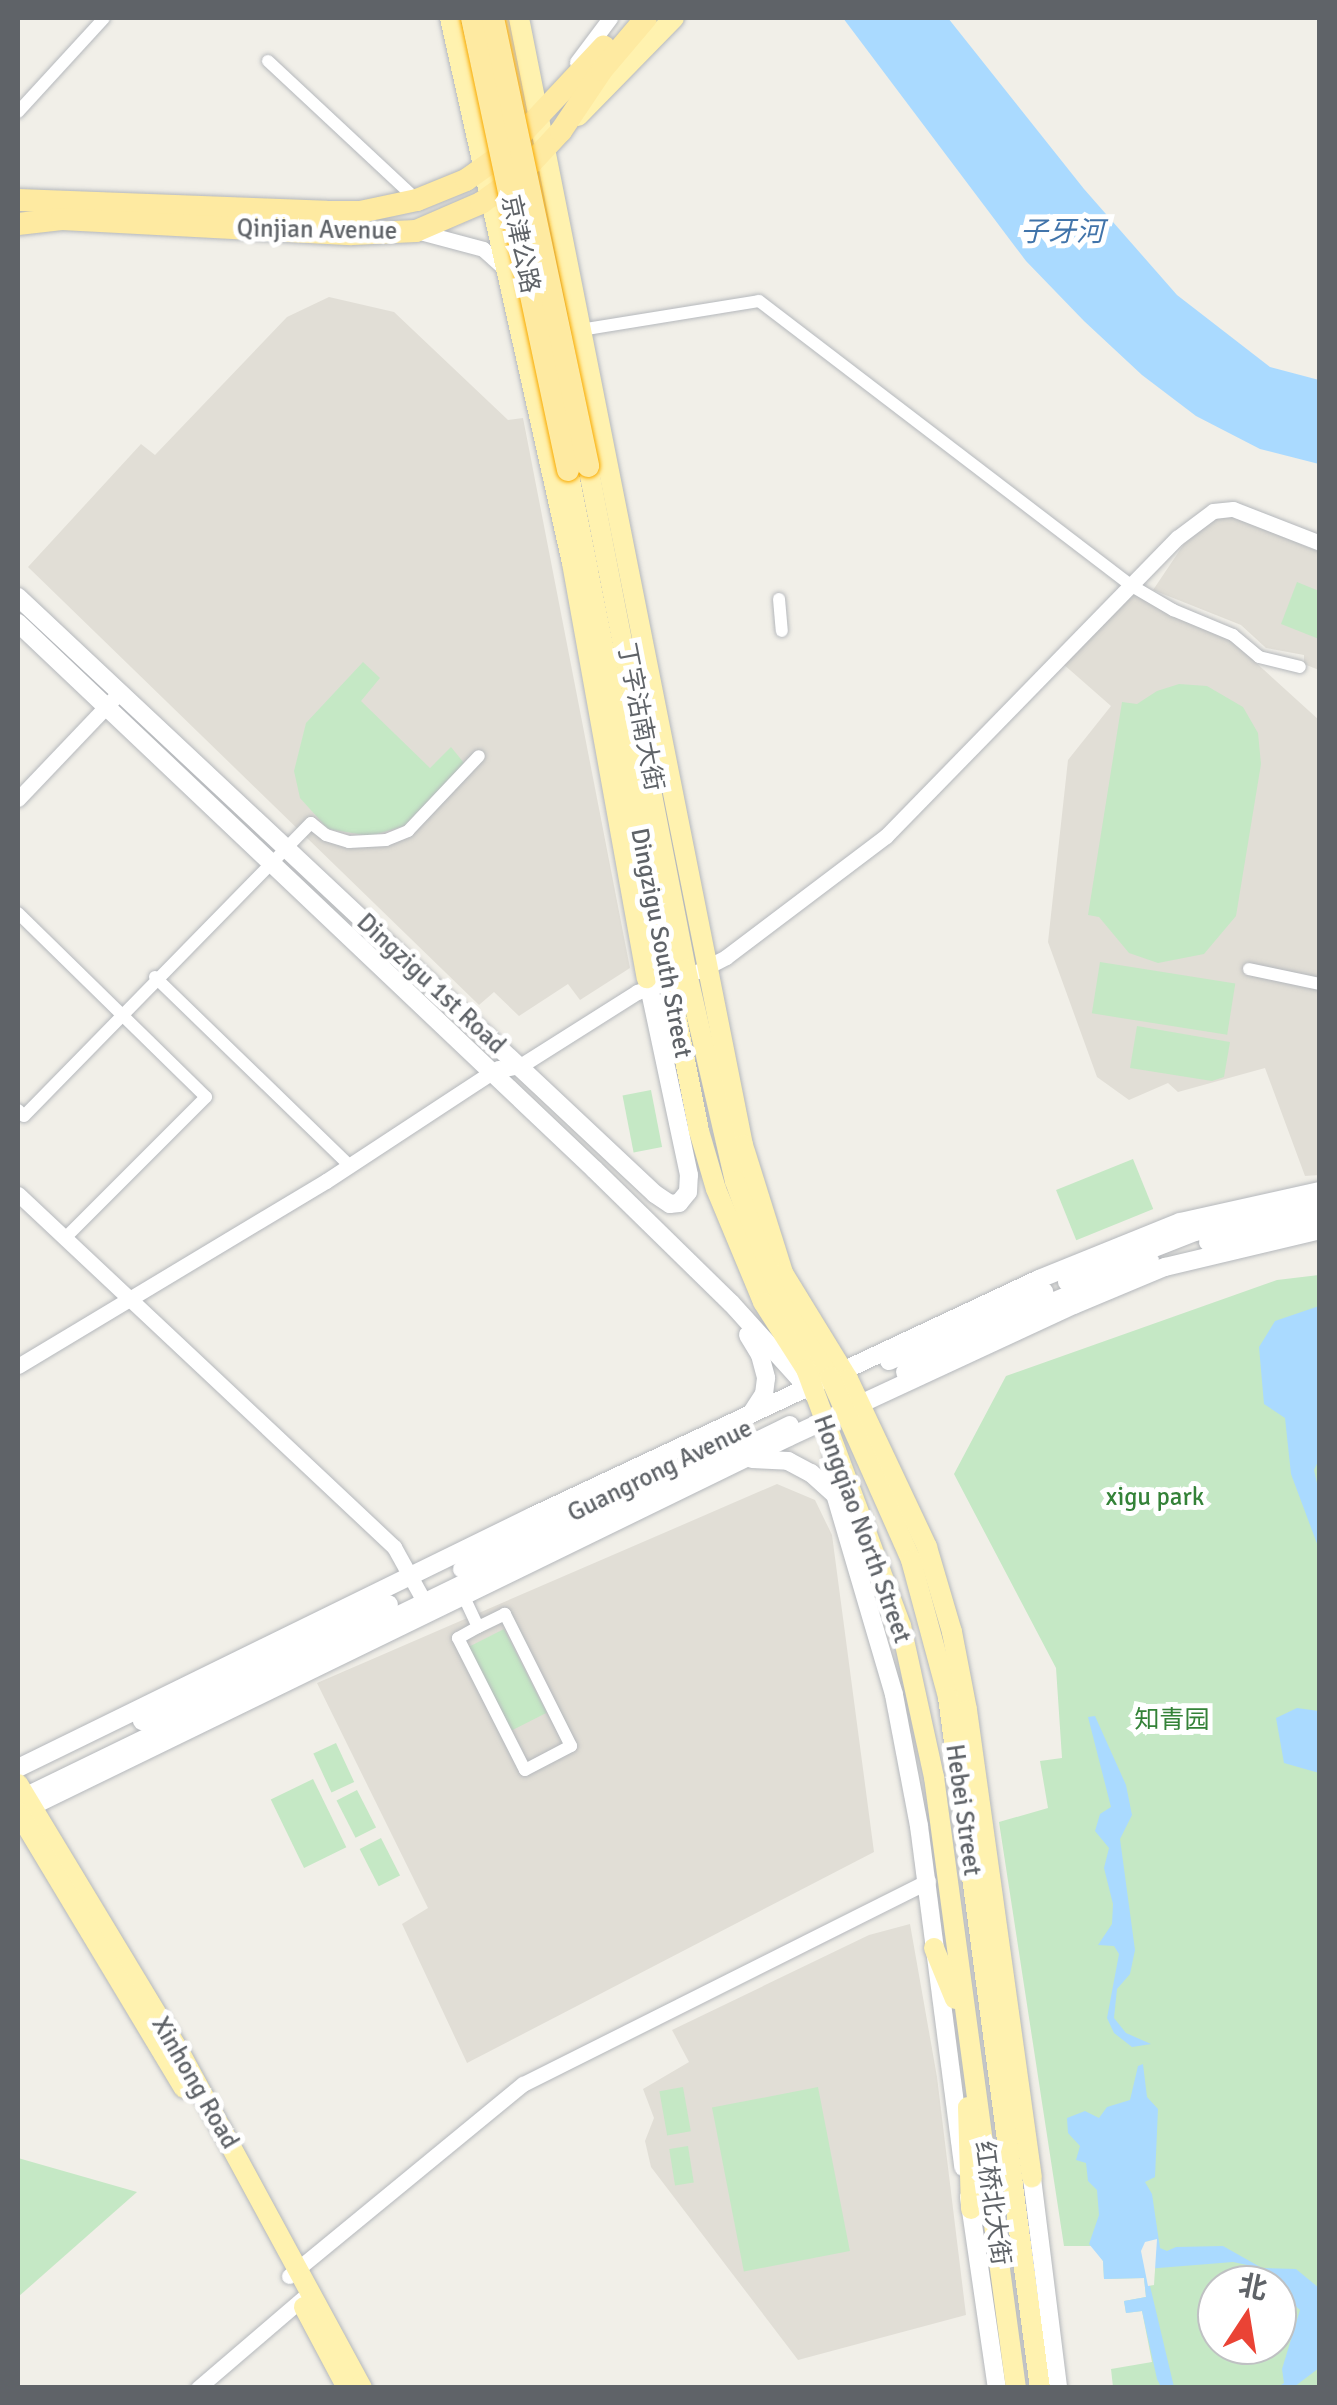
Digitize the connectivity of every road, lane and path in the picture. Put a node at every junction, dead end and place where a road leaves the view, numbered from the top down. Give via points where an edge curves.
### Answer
1 (104, 18) edge
2 (450, 18) edge
3 (472, 18) edge
4 (492, 18) edge
5 (519, 18) edge
6 (610, 18) edge
7 (630, 18) edge
8 (646, 18) edge
9 (674, 18) edge
10 (268, 62) dead end
11 (556, 94) junction
12 (18, 112) edge
13 (538, 117) junction
14 (474, 130) junction
15 (561, 130) junction
16 (544, 152) junction
17 (514, 180) junction
18 (486, 182) junction
19 (454, 186) junction
20 (23, 199) edge
21 (417, 200) junction
22 (559, 222) junction
23 (18, 224) edge
24 (416, 232) junction
25 (509, 273) junction
26 (580, 330) junction
27 (578, 468) junction
28 (1320, 543) edge
29 (1132, 586) junction
30 (18, 597) edge
31 (778, 599) dead end
32 (18, 623) edge
33 (782, 631) dead end
34 (1300, 667) dead end
35 (119, 693) junction
36 (105, 707) junction
37 (479, 756) dead end
38 (629, 774) junction
39 (18, 799) edge
40 (624, 834) junction
41 (284, 847) junction
42 (268, 862) junction
43 (18, 913) edge
44 (1250, 969) dead end
45 (673, 976) junction
46 (156, 977) junction
47 (1320, 984) edge
48 (121, 1014) junction
49 (516, 1062) junction
50 (492, 1072) junction
51 (18, 1110) edge
52 (350, 1166) junction
53 (1320, 1191) edge
54 (18, 1194) edge
55 (1320, 1205) edge
56 (1320, 1218) edge
57 (1320, 1230) edge
58 (65, 1238) junction
59 (713, 1286) junction
60 (130, 1297) junction
61 (18, 1366) edge
62 (833, 1395) junction
63 (751, 1413) junction
64 (832, 1446) junction
65 (742, 1461) junction
66 (835, 1494) junction
67 (868, 1529) junction
68 (422, 1595) junction
69 (464, 1597) junction
70 (478, 1627) junction
71 (18, 1768) edge
72 (20, 1801) edge
73 (928, 1881) junction
74 (934, 1948) junction
75 (964, 2019) junction
76 (970, 2060) junction
77 (1002, 2076) junction
78 (1009, 2152) joint
79 (1032, 2178) junction
80 (971, 2209) junction
81 (294, 2273) junction
82 (306, 2296) junction
83 (198, 2388) edge
84 (348, 2388) edge
85 (362, 2388) edge
86 (997, 2388) edge
87 (1016, 2388) edge
88 (1040, 2388) edge
89 (1058, 2388) edge

1 - 12 street
2 - 14 main road
3 - 27 highway, 京津公路, bridge
4 - 27 highway, 京津公路, bridge
5 - 13 main road
6 - 11 street
7 - 11 highway, Qinjian Avenue
8 - 15 highway, Qinjian Avenue
9 - 15 main road
10 - 21 street
11 - 13 highway, Qinjian Avenue
13 - 16 main road
13 - 18 highway, Qinjian Avenue
14 - 18 main road
14 - 19 main road via 471,168
15 - 16 highway, Qinjian Avenue
16 - 17 highway, Qinjian Avenue
16 - 22 main road
17 - 18 highway, Qinjian Avenue
17 - 22 main road via 540,193
18 - 19 highway, Qinjian Avenue
18 - 24 highway, Qinjian Avenue
18 - 25 main road
19 - 21 highway, Qinjian Avenue
20 - 21 highway, Qinjian Avenue via 326,212
22 - 26 main road
23 - 24 highway, Qinjian Avenue
24 - 25 street via 483,249
25 - 40 main road
26 - 29 street via 759,301
26 - 45 main road
27 - 38 main road, Dingzigu South Street
27 - 45 main road, 丁字沽南大街
28 - 29 street via 1233,509 1214,510
29 - 34 street via 1232,635 1259,657
29 - 45 street via 886,836
30 - 35 main road, Dingzigu 1st Road
31 - 33 street
32 - 36 main road, Dingzigu 1st Road
35 - 36 street
35 - 41 main road, Dingzigu 1st Road
36 - 39 street
36 - 42 main road, Dingzigu 1st Road
37 - 41 street via 408,832 348,842 311,823
38 - 40 main road
38 - 45 main road, Dingzigu South Street
40 - 45 main road
41 - 42 street
41 - 49 main road, Dingzigu 1st Road
42 - 46 street
42 - 50 main road, Dingzigu 1st Road
43 - 48 street
44 - 47 street
45 - 49 street
45 - 49 main road, Dingzigu 1st Road via 690,1175 678,1203 655,1194
45 - 62 main road, Dingzigu South Street via 755,1242 785,1312
46 - 48 street
46 - 52 street
48 - 51 street via 24,1116
48 - 58 street via 206,1096
49 - 50 street
50 - 52 street
50 - 59 main road, Dingzigu 1st Road
52 - 60 street
53 - 62 main road via 1227,1209 1141,1236
54 - 58 street
55 - 62 main road, Guangrong Avenue via 1243,1219 1143,1250
56 - 62 main road, Guangrong Avenue via 1234,1235 1146,1263
57 - 62 main road via 1165,1268
58 - 60 street
59 - 62 main road, Dingzigu 1st Road
59 - 63 main road via 763,1363 764,1394
60 - 61 street
60 - 68 street via 394,1548
62 - 63 main road
62 - 64 main road, Hongqiao North Street
62 - 65 main road
62 - 68 main road, Guangrong Avenue
62 - 68 main road, Guangrong Avenue
62 - 77 main road, Hebei Street via 911,1560 944,1678
62 - 79 main road via 927,1547 952,1632
63 - 68 main road
64 - 66 main road
64 - 67 main road, Hongqiao North Street
65 - 66 main road via 788,1461
65 - 69 main road
66 - 67 main road
66 - 73 main road via 894,1695
67 - 75 main road, Hongqiao North Street via 902,1626 934,1777
68 - 69 main road
68 - 71 main road
68 - 72 main road
68 - 72 main road, Guangrong Avenue
69 - 70 street
70 - 70 street via 458,1638 525,1770 571,1746 504,1614
72 - 81 main road, Xinhong Road
73 - 74 main road
73 - 81 street via 523,2084
74 - 75 main road
74 - 80 main road
75 - 76 main road, 红桥北大街
76 - 80 main road
76 - 87 main road, 红桥北大街
77 - 78 main road, Hebei Street
77 - 79 main road
78 - 88 main road, 红桥北大街
79 - 89 main road
80 - 86 main road
81 - 82 main road, Xinhong Road
82 - 83 street
82 - 84 main road, Xinhong Road
82 - 85 main road, Xinhong Road

